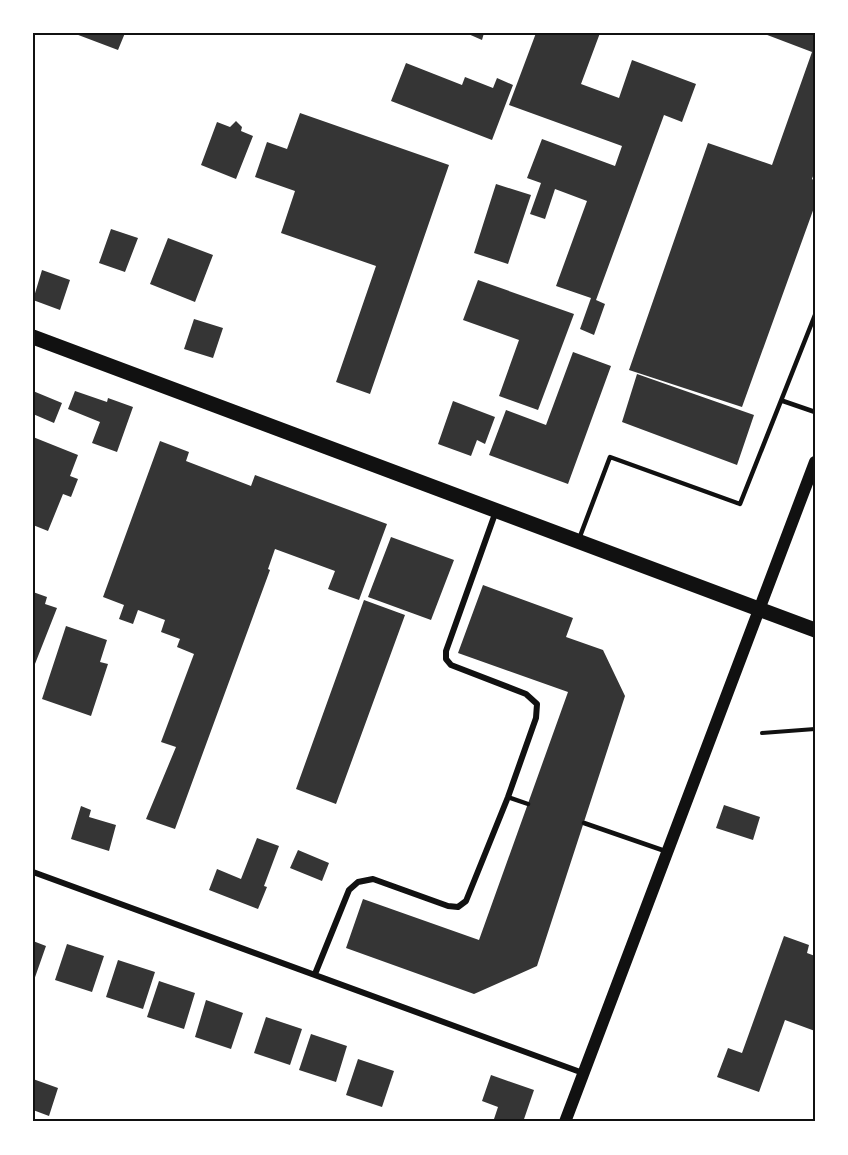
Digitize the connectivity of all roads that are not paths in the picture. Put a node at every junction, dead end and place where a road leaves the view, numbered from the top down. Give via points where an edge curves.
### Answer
1 (815, 315) edge
2 (33, 337) edge
3 (783, 401) junction
4 (815, 412) edge
5 (815, 462) edge
6 (496, 511) junction
7 (578, 541) junction
8 (759, 610) junction
9 (815, 630) edge
10 (508, 796) junction
11 (528, 804) dead end
12 (584, 823) dead end
13 (668, 852) junction
14 (33, 872) edge
15 (315, 974) junction
16 (583, 1073) junction
17 (566, 1122) edge

1 - 3 lane
2 - 6 main road
3 - 4 lane
3 - 7 lane via 740,504 610,457
5 - 8 main road
6 - 7 main road
6 - 10 street via 446,659 452,665 526,694 537,704 536,718
7 - 8 main road
8 - 9 main road
8 - 13 main road
10 - 11 lane
10 - 15 street via 466,901 458,907 448,906 373,879 358,882 349,890
12 - 13 lane
13 - 16 main road
14 - 15 street
15 - 16 street
16 - 17 main road

